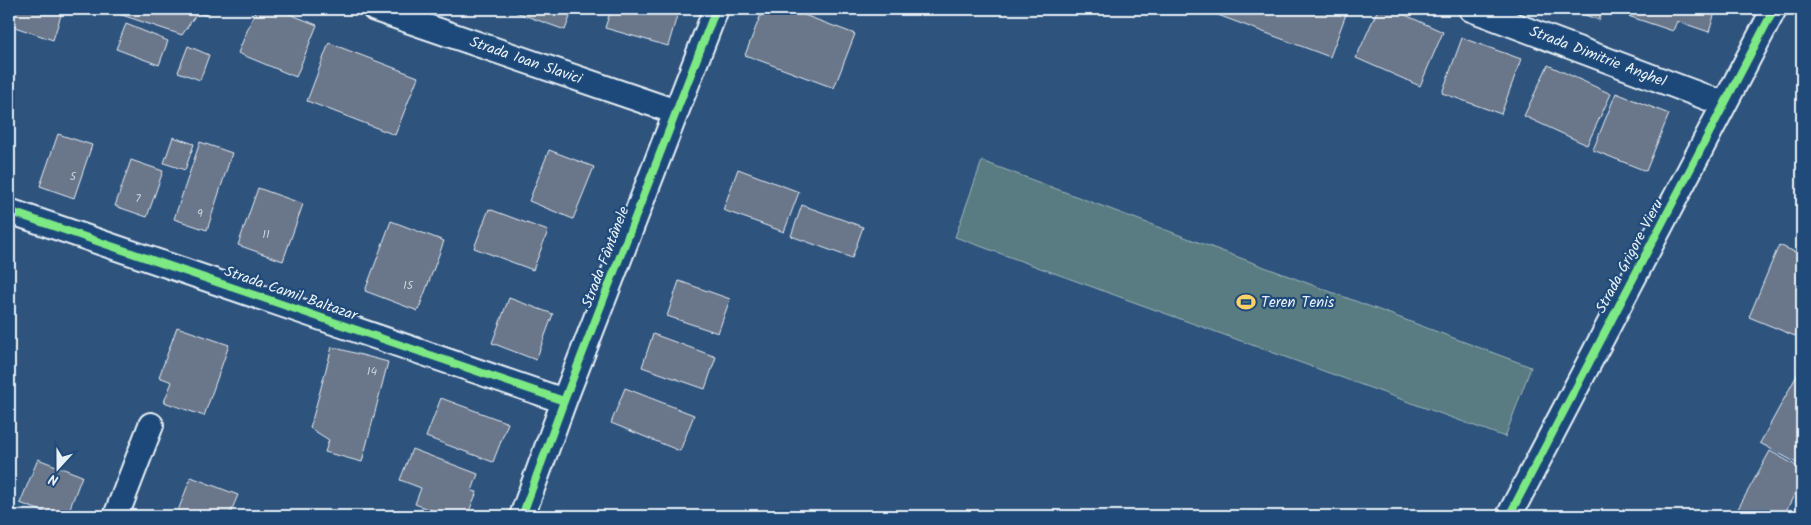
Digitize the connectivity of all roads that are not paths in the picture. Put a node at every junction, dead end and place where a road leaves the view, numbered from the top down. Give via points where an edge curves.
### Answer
1 (375, 9) edge
2 (716, 9) edge
3 (1471, 9) edge
4 (1774, 9) edge
5 (1724, 104) junction
6 (676, 112) junction
7 (9, 211) edge
8 (564, 401) junction
9 (151, 425) dead end
10 (116, 516) edge
11 (522, 516) edge
12 (1509, 516) edge

1 - 6 street, Strada Ioan Slavici
2 - 6 street, Strada Fântânele
3 - 5 street, Strada Dimitrie Anghel
4 - 5 street, Strada Grigore Vieru
5 - 12 street, Strada Grigore Vieru
6 - 8 street, Strada Fântânele
7 - 8 street, Strada Camil Baltazar
8 - 11 street, Strada Fântânele
9 - 10 street

